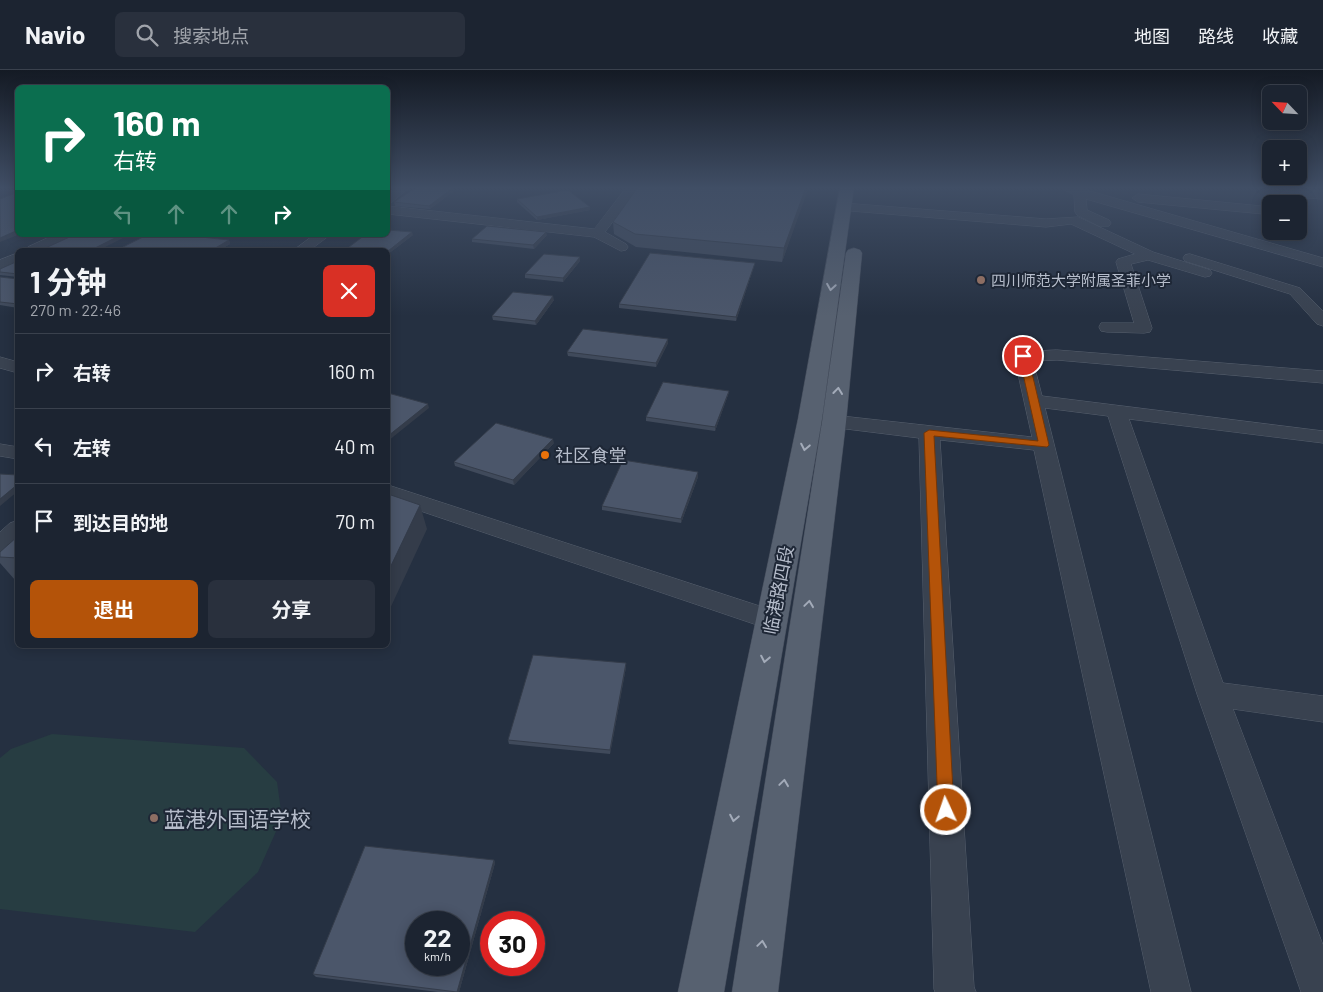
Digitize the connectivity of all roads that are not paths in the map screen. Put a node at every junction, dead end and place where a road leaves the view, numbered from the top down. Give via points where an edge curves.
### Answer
1 (570, 230) edge
2 (599, 230) edge
3 (848, 230) edge
4 (1094, 230) edge
5 (1121, 230) edge
6 (1209, 230) edge
7 (597, 233) junction
8 (61, 237) edge
9 (320, 237) edge
10 (621, 247) dead end
11 (37, 248) edge
12 (304, 248) edge
13 (1148, 255) junction
14 (15, 258) edge
15 (1323, 263) edge
16 (0, 265) edge
17 (1205, 273) dead end
18 (1295, 292) junction
19 (1323, 296) edge
20 (1323, 321) edge
21 (1107, 327) dead end
22 (0, 362) edge
23 (15, 367) edge
24 (1323, 377) edge
25 (1034, 401) junction
26 (1116, 411) junction
27 (822, 420) junction
28 (929, 433) junction
29 (1323, 437) edge
30 (1044, 445) junction
31 (0, 450) edge
32 (15, 452) edge
33 (390, 493) edge
34 (15, 532) edge
35 (0, 545) edge
36 (772, 620) junction
37 (1212, 694) junction
38 (1323, 709) edge
39 (701, 992) edge
40 (756, 992) edge
41 (956, 992) edge
42 (1170, 992) edge
43 (1321, 992) edge

1 - 7 street
2 - 7 street
3 - 27 main road, 临港路四段
4 - 13 street
5 - 18 street via 1160,248
6 - 15 street
7 - 10 street
8 - 11 street
9 - 12 street
13 - 17 street
13 - 21 street via 1123,262 1144,328
14 - 16 street
18 - 19 street
18 - 20 street
22 - 23 street
24 - 25 street via 1032,354 1023,356
25 - 26 street
25 - 30 street
26 - 29 street
26 - 37 street
27 - 28 street
27 -> 36 main road, 临港路四段
40 -> 27 main road, 临港路四段
28 - 30 street
28 - 41 street
30 - 42 street
31 - 32 street
33 - 36 street
34 - 35 street
36 -> 39 main road, 临港路四段
37 - 38 street
37 - 43 street

